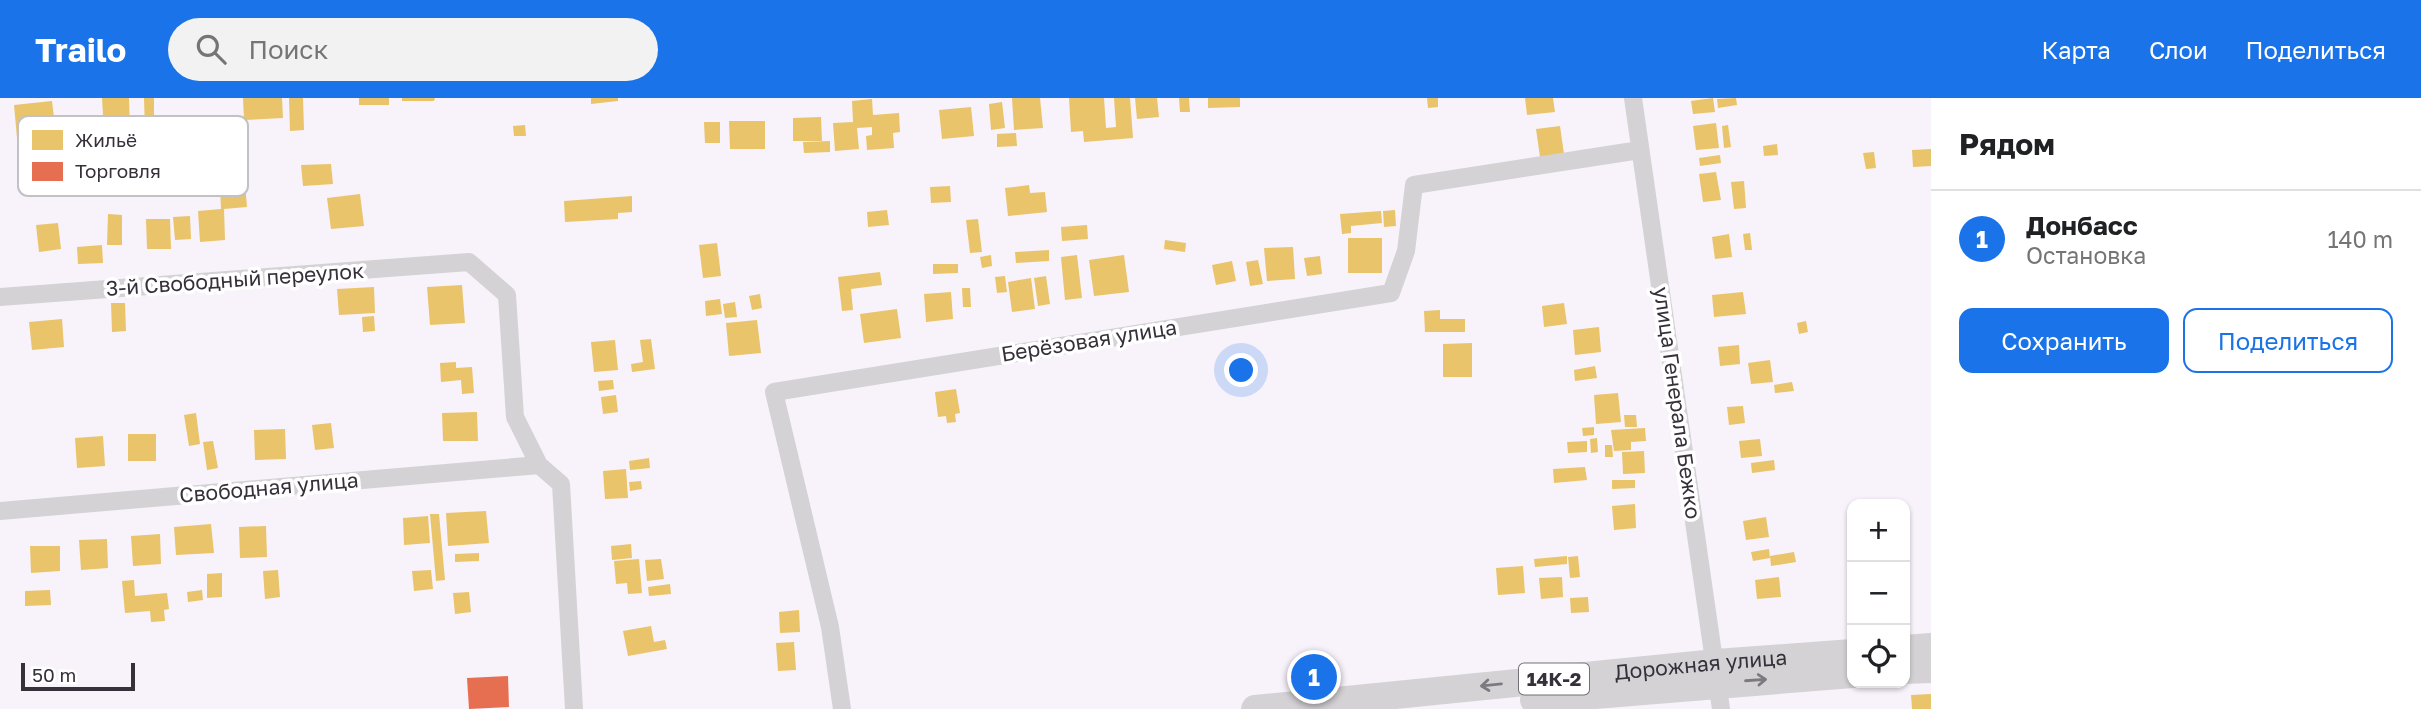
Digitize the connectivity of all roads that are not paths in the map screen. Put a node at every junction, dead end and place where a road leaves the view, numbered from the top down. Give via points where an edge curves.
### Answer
1 (1633, 98) edge
2 (1640, 150) junction
3 (0, 297) edge
4 (539, 465) junction
5 (0, 510) edge
6 (1931, 647) edge
7 (1910, 649) edge
8 (1847, 655) edge
9 (1931, 669) edge
10 (1910, 670) edge
11 (1847, 675) edge
12 (1718, 694) edge
13 (574, 709) edge
14 (842, 709) edge
15 (1255, 709) edge
16 (1444, 709) edge

1 - 2 street, улица Генерала Бежко
2 - 12 street, улица Генерала Бежко
2 - 14 street, Берёзовая улица via 1414,185 1406,251 1391,293 774,392 830,627
3 - 4 street, 3-й Свободный переулок via 469,262 508,295 515,417
4 - 5 street, Свободная улица
4 - 13 street via 561,484
6 - 7 main road
8 - 12 main road, Дорожная улица / 14К-2
9 - 10 main road
12 -> 11 main road, Дорожная улица / 14К-2
12 -> 15 main road, Дорожная улица / 14К-2
12 - 16 main road, Дорожная улица / 14К-2

